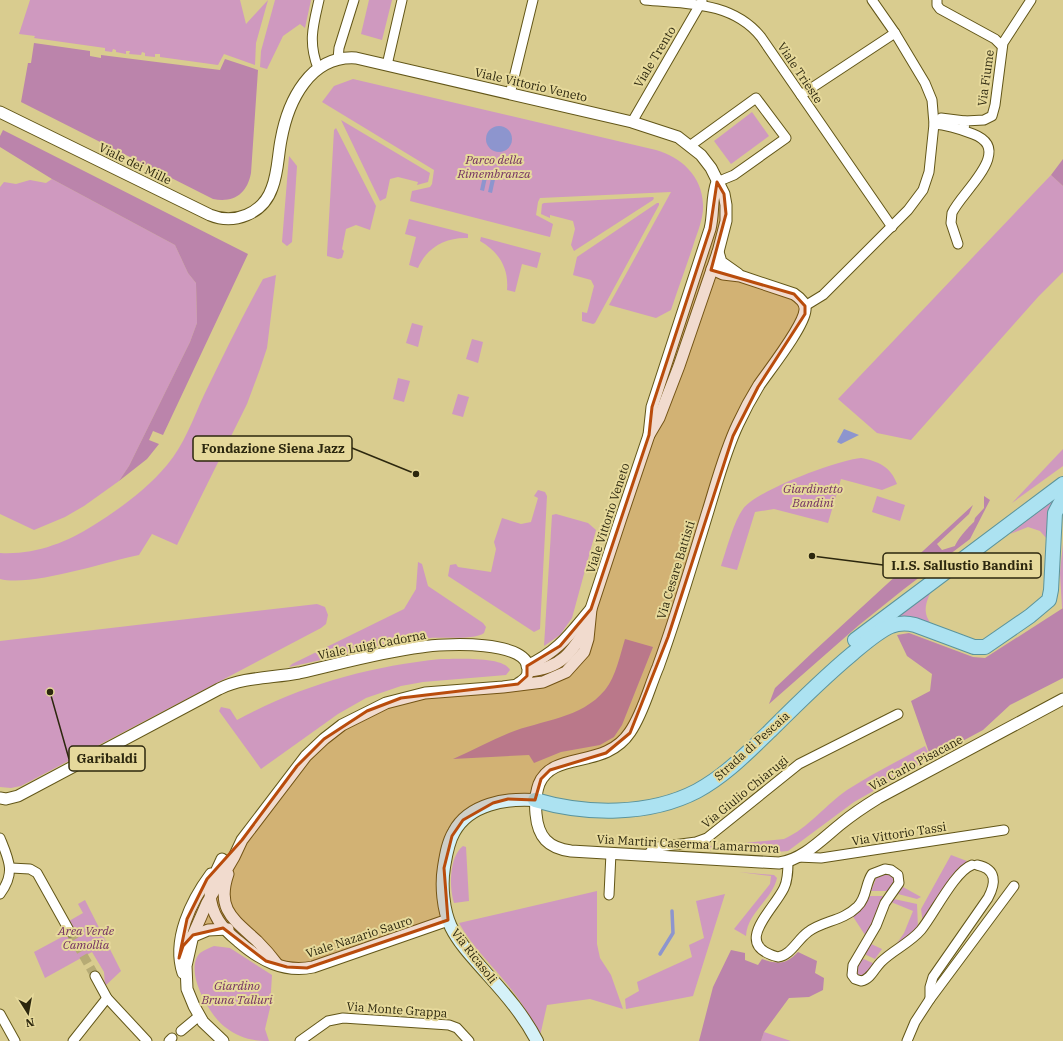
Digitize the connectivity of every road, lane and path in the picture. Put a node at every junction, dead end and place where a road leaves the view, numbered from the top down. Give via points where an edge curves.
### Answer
1 (319, 0) edge
2 (354, 0) edge
3 (402, 0) edge
4 (533, 0) edge
5 (645, 0) edge
6 (872, 0) edge
7 (937, 0) edge
8 (1031, 0) edge
9 (702, 2) edge
10 (895, 33) junction
11 (1002, 46) junction
12 (338, 59) junction
13 (387, 65) junction
14 (318, 68) junction
15 (510, 94) junction
16 (801, 95) junction
17 (0, 112) edge
18 (934, 121) junction
19 (632, 122) junction
20 (964, 126) junction
21 (691, 145) junction
22 (717, 182) junction
23 (892, 227) junction
24 (958, 244) dead end
25 (718, 252) junction
26 (712, 269) junction
27 (740, 276) junction
28 (805, 306) junction
29 (649, 435) junction
30 (1063, 484) edge
31 (1063, 498) edge
32 (592, 609) junction
33 (588, 626) junction
34 (527, 668) junction
35 (518, 684) junction
36 (1063, 699) edge
37 (898, 714) dead end
38 (0, 798) edge
39 (535, 800) junction
40 (1004, 830) dead end
41 (0, 838) edge
42 (242, 840) junction
43 (611, 853) junction
44 (648, 855) junction
45 (234, 857) junction
46 (222, 859) junction
47 (792, 859) junction
48 (11, 868) junction
49 (1014, 886) dead end
50 (0, 894) edge
51 (609, 895) dead end
52 (210, 896) junction
53 (448, 920) junction
54 (227, 931) junction
55 (70, 932) tunnel mouth
56 (193, 936) junction
57 (190, 950) junction
58 (179, 958) junction
59 (274, 960) junction
60 (95, 976) tunnel mouth
61 (186, 979) junction
62 (107, 998) junction
63 (930, 999) junction
64 (0, 1014) edge
65 (199, 1016) junction
66 (181, 1030) dead end
67 (15, 1041) edge
68 (73, 1041) edge
69 (147, 1041) edge
70 (223, 1041) edge
71 (300, 1041) edge
72 (469, 1041) edge
73 (537, 1041) edge
74 (907, 1041) edge

1 - 14 street via 311,38
2 - 12 street
3 - 13 street
4 - 15 street
5 - 9 street, Viale Trieste
6 - 10 street
7 - 11 street via 940,9 995,39
8 - 11 street, Via Fiume
9 - 16 street, Viale Trieste via 748,23 761,37
9 - 19 street, Viale Trento
10 - 16 street
10 - 18 street via 929,93
11 - 20 street, Via Fiume via 994,112 984,120
12 - 13 street, Viale Vittorio Veneto via 356,58
12 - 14 street, Viale Vittorio Veneto
13 - 15 street, Viale Vittorio Veneto
14 - 17 street, Viale dei Mille via 306,81 290,107 282,134 273,187 267,199 261,206 238,218 215,217
15 - 19 street, Viale Vittorio Veneto
16 - 23 street, Viale Trieste
18 - 20 street, Via Fiume via 949,126
18 - 23 street via 925,184 912,206
19 - 21 street, Viale Vittorio Veneto via 666,132
20 - 24 street via 984,139 989,146 989,152 986,165 952,213 951,223
21 - 22 street, Viale Vittorio Veneto via 706,161
21 - 22 street via 756,98 786,138 734,175
22 - 25 street, Viale Vittorio Veneto via 724,194 726,205 724,230
22 - 26 street via 720,212 708,255
22 - 29 street, Viale Vittorio Veneto via 713,194 711,225 652,407
23 - 28 street via 823,295
25 - 26 street, Viale Vittorio Veneto
25 - 27 street via 721,262
26 - 27 street via 723,274
26 - 29 street, Viale Vittorio Veneto via 679,366 659,418
27 - 28 street via 794,294
28 - 39 street, Via Cesare Battisti via 801,321 758,387 733,436 680,605 643,706 633,726 622,742 609,752 562,764 550,770 541,779
29 - 32 street, Viale Vittorio Veneto
30 - 39 main road, Strada di Pescaia via 860,636 731,755 697,781 640,799
31 - 39 main road, Strada di Pescaia via 1055,513 1049,600 991,645 977,647 915,625 892,626 845,660 731,768 698,790 664,804 625,810 557,807
32 - 33 street, Viale Vittorio Veneto
32 - 34 street, Viale Vittorio Veneto via 560,646
33 - 34 street, Viale Vittorio Veneto via 569,654 560,662 548,668
33 - 35 street, Viale Vittorio Veneto via 584,652 570,668 549,680
34 - 35 street via 525,678
34 - 38 street, Viale Luigi Cadorna via 520,655 505,649 481,646 426,646 286,675 236,682 18,796
35 - 42 street, Viale Vittorio Veneto via 409,696 356,717 324,739 306,756
36 - 47 street, Via Carlo Pisacane via 878,798
37 - 44 street, Via Giulio Chiarugi via 795,767 707,838 653,848
39 - 43 street, Via Martiri Caserma Lamarmora via 538,828 547,842 564,850
39 - 53 main road, Via Ricasoli via 508,799 493,803 467,817 456,828 449,844 443,875
40 - 47 street, Via Vittorio Tassi via 820,858
41 - 48 street
42 - 45 street
42 - 46 street
43 - 44 street, Via Martiri Caserma Lamarmora
43 - 51 street
44 - 47 street, Via Martiri Caserma Lamarmora via 779,863
45 - 52 street
45 - 59 street via 225,883 225,907 234,920
46 - 52 street via 211,884
46 - 58 street via 204,884 192,907 181,938
47 - 63 street, Via Martiri Caserma Lamarmora via 784,889 758,928 755,937 763,951 778,957 787,954 808,932 857,907 864,899 872,874 885,869 898,875 898,886 885,903 876,926 851,967 852,975 861,981 870,976 883,960 920,932 961,871 974,865 984,867 990,873 994,879 994,886 933,977
48 - 50 street
48 - 55 street via 37,873
49 - 63 street
52 - 54 street via 214,912
52 - 56 street
53 - 59 street, Viale Nazario Sauro via 319,966 301,969
53 - 73 main road, Via Ricasoli via 469,952 520,1012
54 - 56 street via 208,930
54 - 57 street via 208,936
54 - 59 street, Viale Nazario Sauro via 258,957
56 - 57 street
56 - 58 street via 183,946
57 - 61 street
58 - 61 street
60 - 62 street
61 - 65 street
62 - 68 street
62 - 69 street
63 - 74 street
64 - 67 street
65 - 66 street
65 - 70 street
71 - 72 street, Via Monte Grappa via 328,1021 343,1018 449,1025 457,1028

